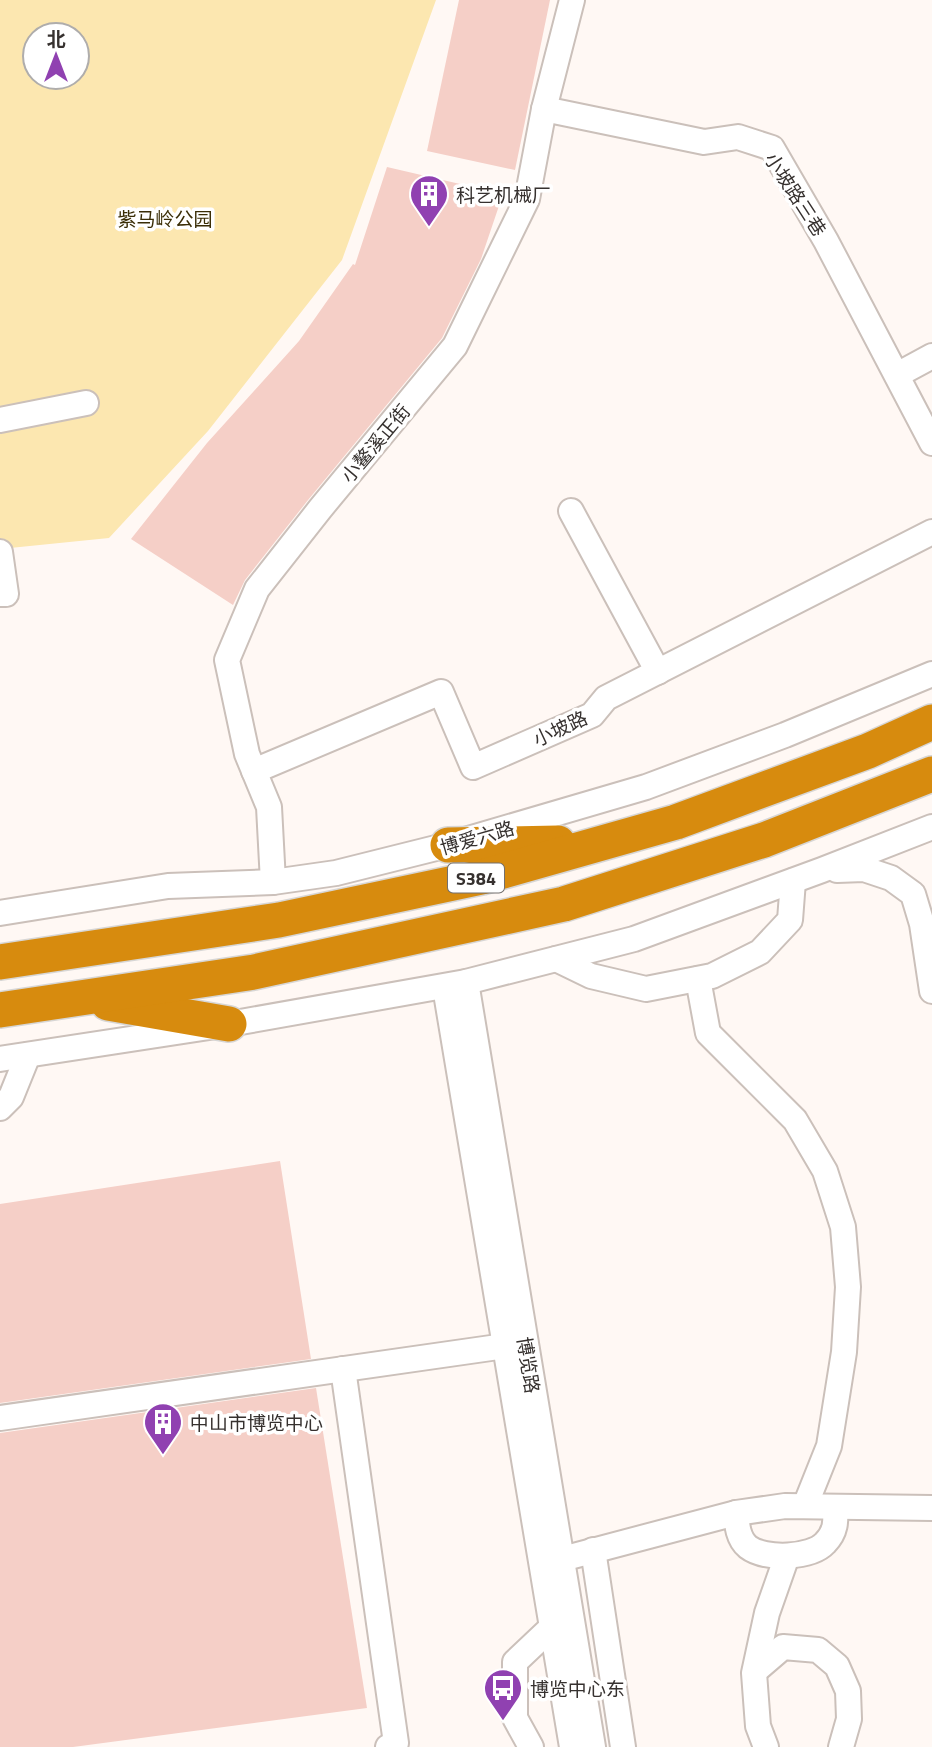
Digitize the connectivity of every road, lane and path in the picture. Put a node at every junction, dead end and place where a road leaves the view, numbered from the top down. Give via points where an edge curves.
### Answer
1 (572, 0) edge
2 (544, 109) junction
3 (932, 356) edge
4 (897, 375) junction
5 (86, 403) dead end
6 (925, 414) edge
7 (0, 420) edge
8 (932, 443) edge
9 (571, 511) dead end
10 (932, 532) edge
11 (0, 552) edge
12 (0, 594) edge
13 (658, 672) junction
14 (932, 674) edge
15 (932, 722) edge
16 (254, 771) junction
17 (932, 774) edge
18 (932, 827) edge
19 (607, 842) junction
20 (449, 845) junction
21 (822, 870) junction
22 (793, 881) junction
23 (273, 882) junction
24 (0, 913) edge
25 (556, 959) junction
26 (0, 962) edge
27 (698, 979) junction
28 (455, 984) junction
29 (932, 991) edge
30 (78, 997) junction
31 (0, 1010) edge
32 (229, 1024) junction
33 (28, 1055) junction
34 (0, 1059) edge
35 (9, 1083) edge
36 (0, 1108) edge
37 (505, 1346) junction
38 (343, 1369) junction
39 (0, 1418) edge
40 (805, 1506) junction
41 (835, 1507) junction
42 (932, 1508) edge
43 (736, 1513) junction
44 (593, 1550) junction
45 (787, 1556) junction
46 (562, 1559) junction
47 (562, 1625) junction
48 (755, 1671) junction
49 (388, 1747) edge
50 (531, 1747) edge
51 (572, 1747) edge
52 (593, 1747) edge
53 (623, 1747) edge
54 (765, 1747) edge
55 (841, 1747) edge

1 - 2 street, 小鳌溪正街
2 - 4 street, 小坡路三巷 via 704,142 738,137 772,148
2 - 16 street, 小鳌溪正街 via 527,199 455,346 257,589 227,660
3 - 4 street
4 - 6 street, 小坡路三巷
5 - 7 street
6 - 8 street, 小坡路三巷
9 - 13 street
10 - 13 street, 小坡路
11 - 12 street via 6,594
13 - 16 street, 小坡路 via 606,698 592,715 474,767 441,692
14 - 20 street, 博爱六路 via 646,787
15 - 19 highway, 博爱六路 / S384 via 868,751 676,822
16 - 23 street, 小鳌溪正街 via 269,807
17 - 30 highway, S384 via 764,840 564,905 254,972
18 - 21 street
19 - 20 highway
19 - 26 highway, 博爱六路 / S384 via 482,877 279,920
20 - 23 street, 博爱六路 via 336,873
21 - 22 street
21 - 29 street via 864,869 891,878 913,894
22 - 25 street via 634,939
22 - 27 street via 790,920 760,952
23 - 24 street, 博爱六路 via 168,886
25 - 27 street via 591,976 646,989
25 - 28 street
27 - 40 street via 709,1033 795,1120 825,1171 843,1227 848,1287 844,1352 830,1446
28 - 32 street
28 - 37 street, 博览路
28 - 46 street, 博览路
30 - 31 highway, S384
30 - 32 highway
32 - 33 street
33 - 34 street
33 - 35 street
35 - 36 street via 11,1097
37 - 38 street
37 - 47 street, 博览路
38 - 39 street
38 - 49 street via 396,1743
40 - 41 street
40 - 43 street
41 - 42 street
41 - 45 street via 836,1524 825,1543
43 - 44 street
43 - 45 street via 737,1531 747,1547 763,1555
44 - 46 street
44 - 53 street
45 - 48 street via 767,1613
46 - 47 street, 博览路
47 - 50 street via 514,1662 514,1718
47 - 51 street, 博览路
47 - 52 street, 博览路
48 - 54 street via 758,1726
48 - 55 street via 783,1647 818,1650 837,1666 848,1691 849,1718

